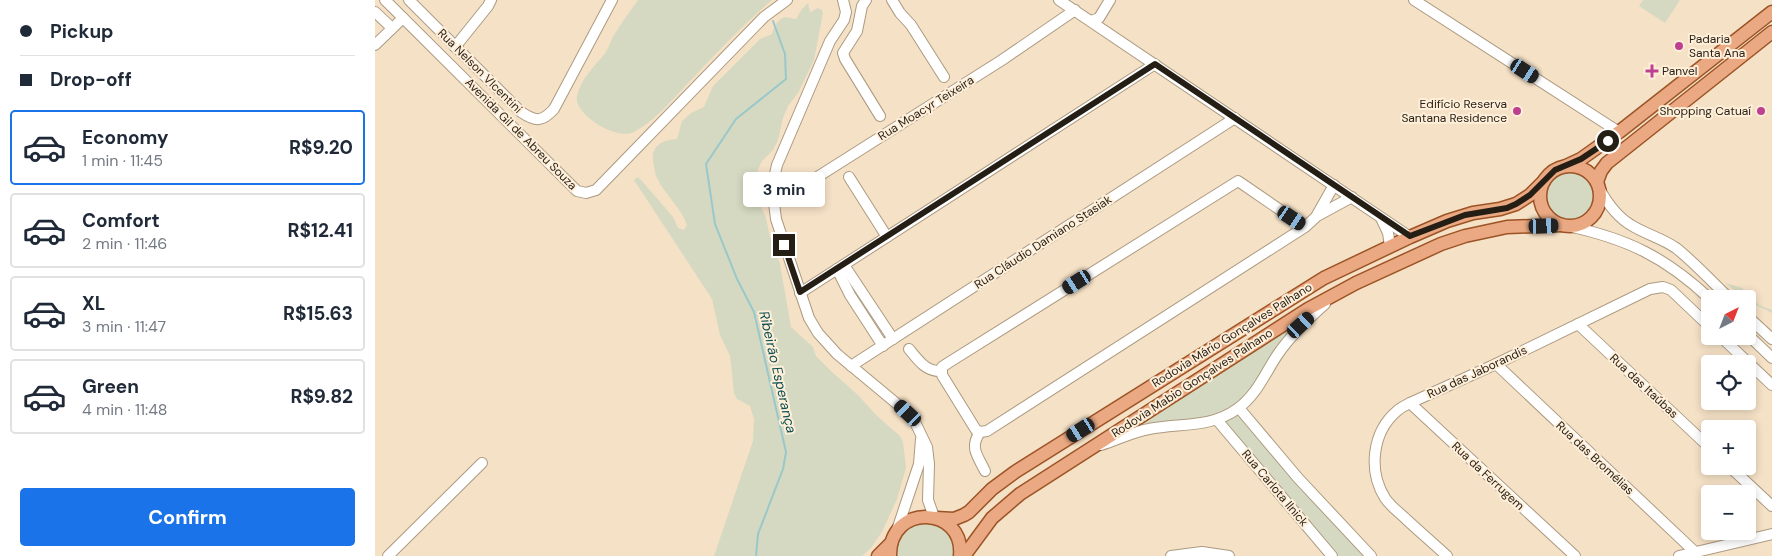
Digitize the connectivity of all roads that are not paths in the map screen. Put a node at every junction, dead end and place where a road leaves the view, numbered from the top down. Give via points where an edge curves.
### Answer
1 (385, 0) edge
2 (409, 0) edge
3 (491, 0) edge
4 (612, 0) edge
5 (787, 0) edge
6 (843, 0) edge
7 (866, 0) edge
8 (892, 0) edge
9 (1060, 0) edge
10 (1110, 0) edge
11 (1414, 0) edge
12 (1075, 10) junction
13 (375, 12) edge
14 (1772, 12) edge
15 (403, 18) junction
16 (1091, 21) junction
17 (392, 28) junction
18 (1772, 32) edge
19 (375, 45) edge
20 (455, 47) junction
21 (1155, 64) junction
22 (944, 77) dead end
23 (880, 116) dead end
24 (1235, 118) junction
25 (1619, 132) junction
26 (1566, 166) junction
27 (849, 177) dead end
28 (1544, 181) junction
29 (1334, 185) junction
30 (1599, 186) junction
31 (772, 193) junction
32 (1352, 197) junction
33 (1379, 215) junction
34 (1317, 216) junction
35 (1565, 226) junction
36 (1305, 227) junction
37 (887, 236) junction
38 (1410, 236) junction
39 (1390, 246) junction
40 (840, 267) junction
41 (1386, 269) junction
42 (1720, 290) edge
43 (1701, 291) edge
44 (800, 292) junction
45 (1337, 292) junction
46 (1701, 318) edge
47 (1578, 324) junction
48 (1756, 324) edge
49 (893, 339) junction
50 (1772, 339) edge
51 (1756, 343) edge
52 (1730, 345) edge
53 (883, 346) junction
54 (909, 349) dead end
55 (1772, 358) edge
56 (1496, 364) junction
57 (851, 366) junction
58 (941, 371) junction
59 (1772, 385) edge
60 (1410, 403) junction
61 (1239, 408) junction
62 (1217, 420) junction
63 (979, 432) junction
64 (921, 433) junction
65 (1701, 440) edge
66 (1089, 449) junction
67 (483, 463) dead end
68 (985, 471) dead end
69 (1739, 475) edge
70 (1772, 506) edge
71 (935, 518) junction
72 (897, 530) junction
73 (1772, 534) edge
74 (890, 550) edge
75 (1695, 552) junction
76 (1571, 554) edge
77 (388, 556) edge
78 (878, 556) edge
79 (962, 556) edge
80 (1171, 556) edge
81 (1229, 556) edge
82 (1332, 556) edge
83 (1371, 556) edge
84 (1447, 556) edge
85 (1679, 556) edge

1 - 15 street, Avenida Gil de Abreu Souza
2 - 20 street, Rua Nelson VIcentini
3 - 20 street
4 - 20 street, Rua Nelson VIcentini via 554,108 539,120 521,112
5 - 15 street, Avenida Gil de Abreu Souza via 764,17 596,190 586,194 577,190
6 - 31 street via 844,20 830,42 777,165
7 - 23 street via 857,31 843,53
8 - 22 street
9 - 12 street
10 - 16 street via 1099,18
11 - 25 street
12 - 16 street
12 - 31 street, Rua Moacyr Teixeira via 799,188 790,193
13 - 17 street
14 - 25 main road
15 - 17 street
16 - 21 street
17 - 19 street
18 - 30 main road via 1607,162 1601,171
21 - 24 street
21 - 37 street
24 - 29 street
24 - 49 street, Rua Cláudio Damiano Stasiak
25 - 26 main road
26 - 28 main road via 1555,170
26 - 30 main road via 1583,168
27 - 37 street
28 - 35 main road via 1540,197 1543,208 1553,220
28 - 38 main road, Rodovia Mário Gonçalves Palhano via 1530,195 1507,208 1465,215
29 - 32 street
29 - 34 street
30 - 35 main road via 1599,207 1593,217 1584,223
30 - 42 street via 1619,216 1677,249
31 - 44 street via 776,219
32 - 33 street
32 - 34 street
33 - 38 street
33 - 39 street
34 - 36 street
35 - 41 main road, Rodovia Mabio Gonçalves Palhano via 1526,226 1482,232 1441,244
35 - 43 street via 1606,235 1643,250 1680,273
36 - 58 street via 1238,181 948,363
36 - 63 street via 987,431
37 - 40 street
38 - 39 main road, Rodovia Mário Gonçalves Palhano
38 - 41 main road via 1404,244 1387,253
39 - 71 main road, Rodovia Mário Gonçalves Palhano via 1299,292 1015,472 964,516
40 - 44 street
40 - 49 street
40 - 53 street via 847,289
41 - 45 main road, Rodovia Mabio Gonçalves Palhano
44 - 57 street via 818,333
45 - 61 street via 1293,335 1259,387
45 - 66 main road, Rodovia Mabio Gonçalves Palhano
46 - 47 street, Rua das Jaborandis via 1671,290 1656,287
47 - 56 street, Rua das Jaborandis
47 - 65 street, Rua das Itaúbas
48 - 50 street
49 - 53 street, Rua Cláudio Damiano Stasiak
51 - 55 street
52 - 59 street
53 - 57 street, Rua Cláudio Damiano Stasiak
54 - 58 street via 919,362
56 - 60 street, Rua das Jaborandis
56 - 75 street, Rua das Bromélias
57 - 64 street via 908,413
58 - 63 street
60 - 76 street, Rua da Ferrugem
60 - 84 street, Rua das Jaborandis via 1397,410 1383,426 1377,440 1376,472 1386,499
61 - 62 street
61 - 83 street via 1298,478
62 - 66 street via 1147,429
62 - 82 street, Rua Carlota Ilnick
63 - 68 street via 974,448
64 - 71 street via 928,455 928,500
64 - 72 street via 919,464
66 - 79 main road, Rodovia Mabio Gonçalves Palhano via 1002,508
67 - 77 street
69 - 70 street
71 - 72 main road, Rodovia Mário Gonçalves Palhano via 911,519
71 - 79 main road via 956,534
72 - 74 main road
73 - 75 street
74 - 78 main road
75 - 85 street
80 - 81 street via 1202,552

